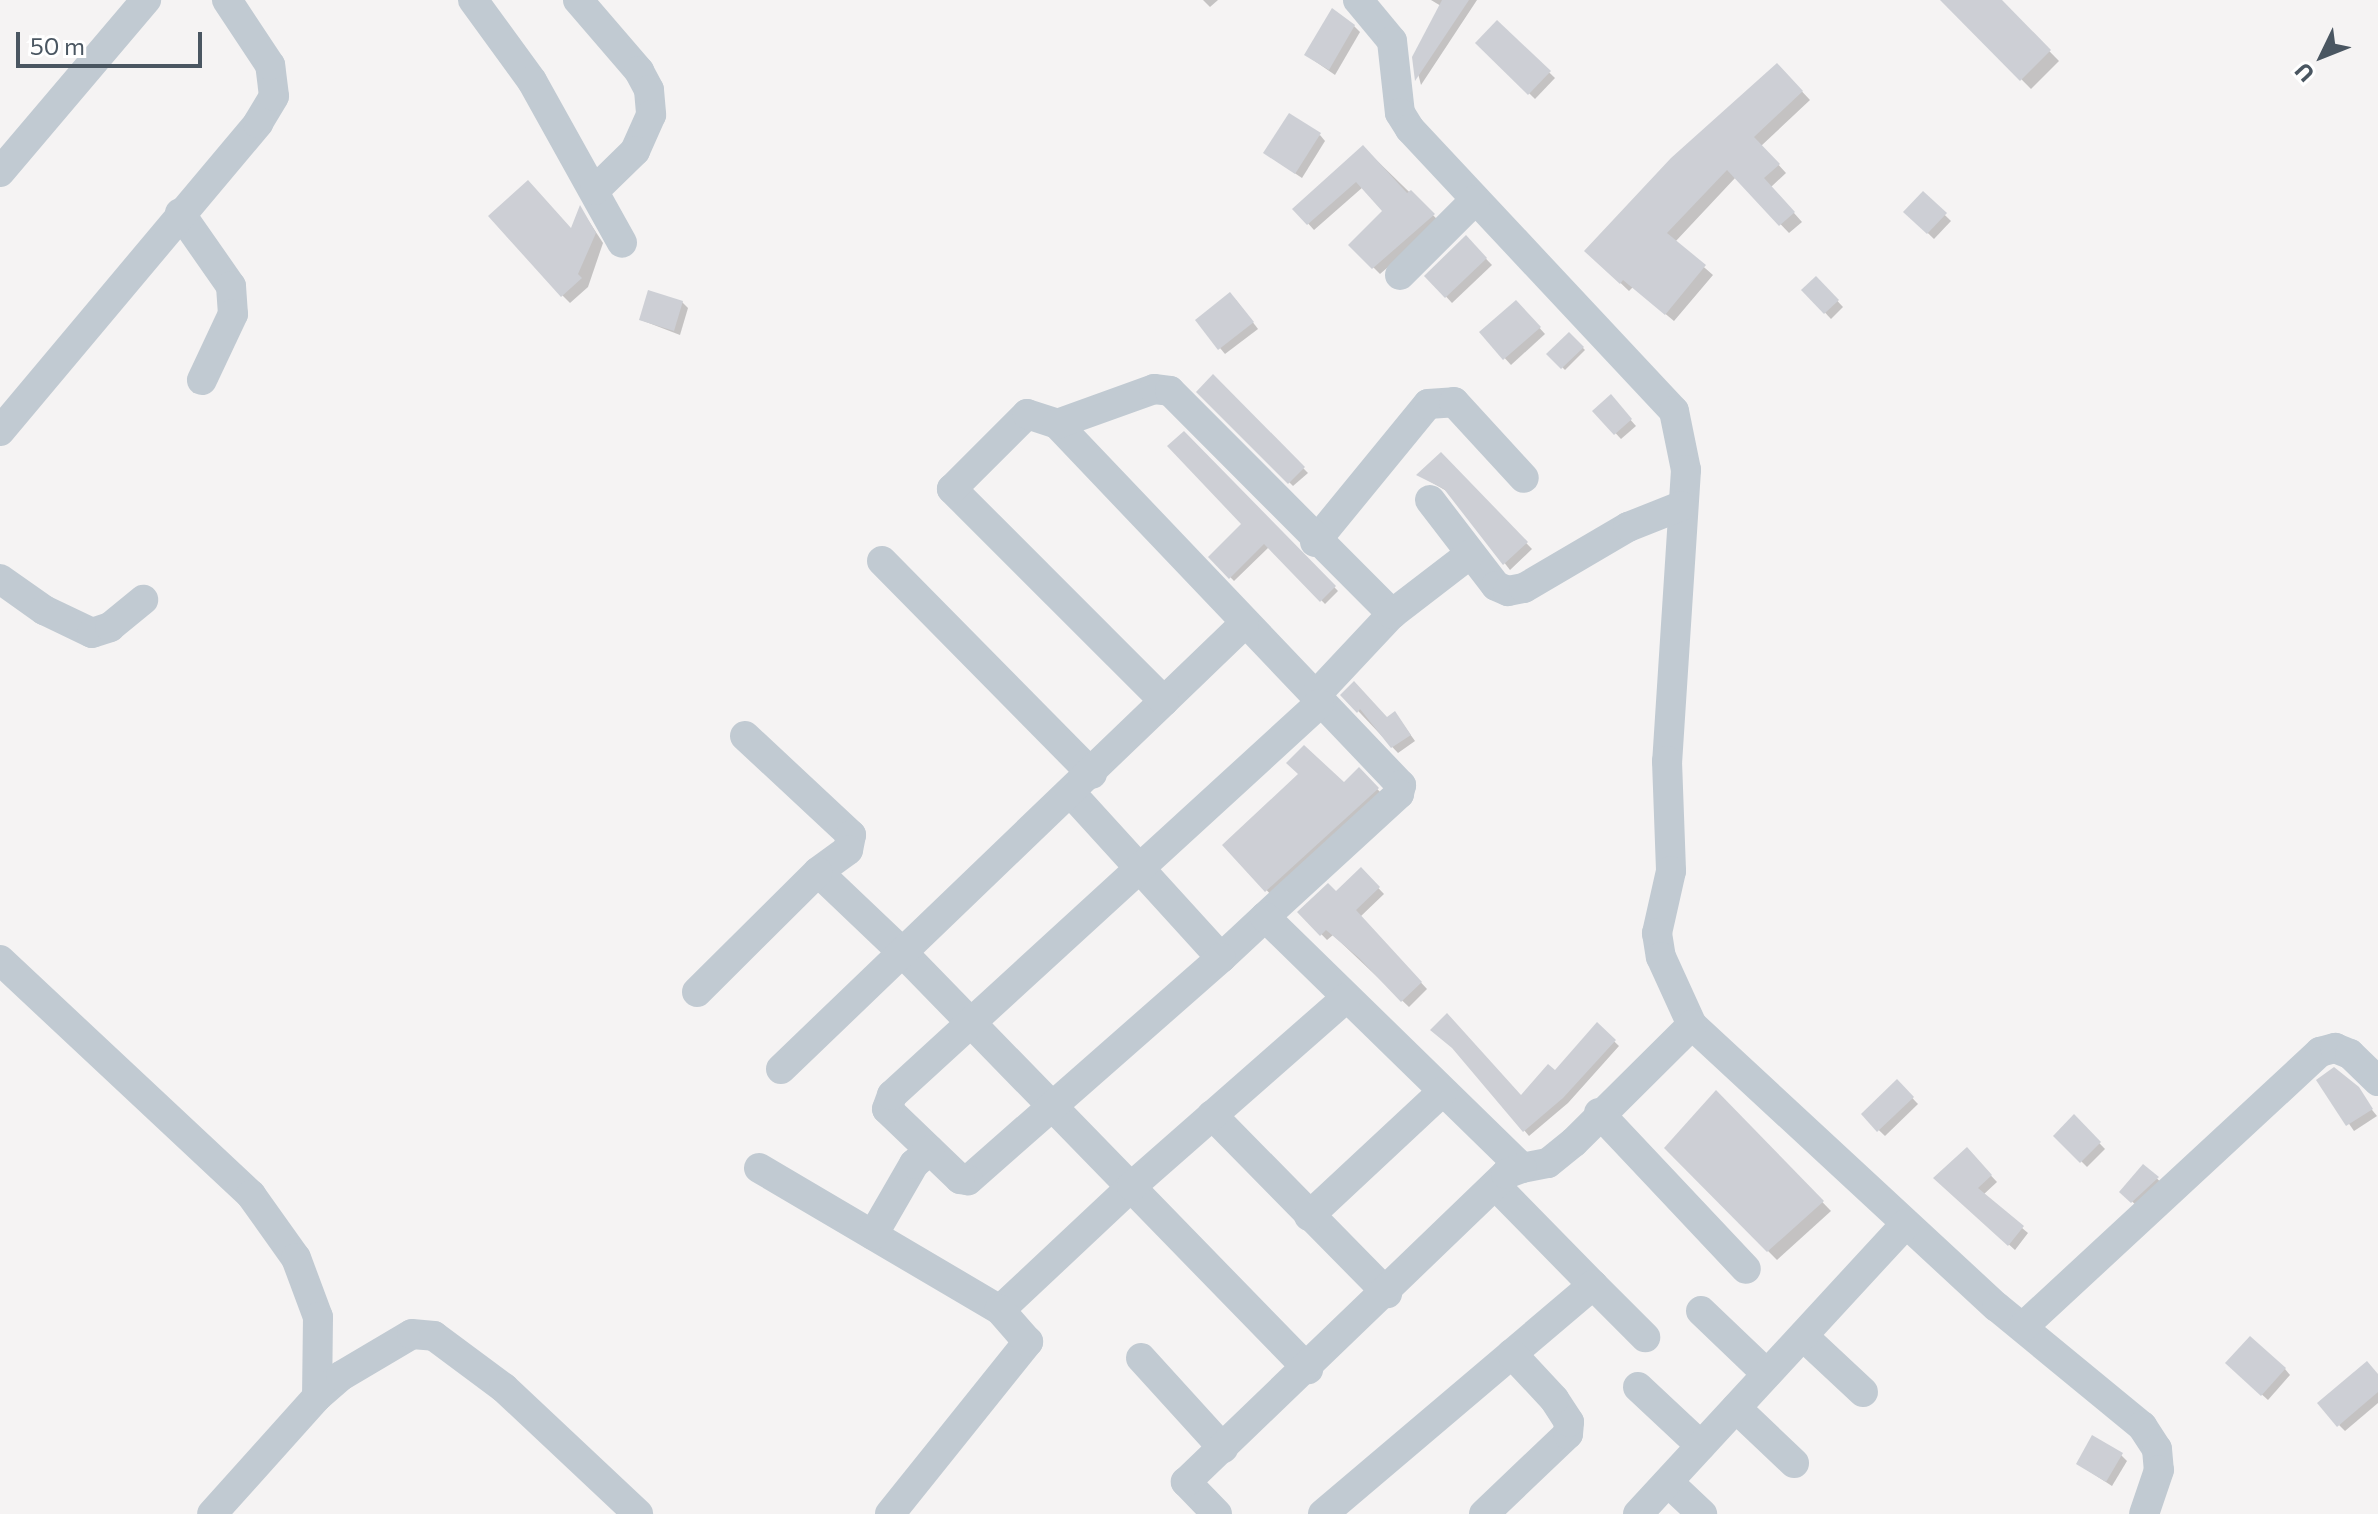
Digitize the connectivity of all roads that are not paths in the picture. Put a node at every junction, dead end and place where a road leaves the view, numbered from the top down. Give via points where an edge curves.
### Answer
1 (146, 0) edge
2 (227, 0) edge
3 (473, 0) edge
4 (578, 0) edge
5 (1358, 0) edge
6 (0, 172) edge
7 (595, 190) junction
8 (1475, 200) junction
9 (180, 213) junction
10 (622, 243) dead end
11 (1400, 275) dead end
12 (202, 380) dead end
13 (1057, 424) junction
14 (0, 431) edge
15 (1524, 478) dead end
16 (1430, 500) dead end
17 (1681, 506) junction
18 (1315, 542) junction
19 (1469, 555) junction
20 (882, 561) dead end
21 (0, 579) edge
22 (143, 600) dead end
23 (1392, 614) junction
24 (1244, 624) junction
25 (1317, 700) junction
26 (1164, 701) junction
27 (745, 736) dead end
28 (1082, 783) junction
29 (1144, 869) junction
30 (818, 872) junction
31 (1265, 917) junction
32 (903, 953) junction
33 (1221, 958) junction
34 (0, 960) edge
35 (697, 992) dead end
36 (1346, 998) junction
37 (971, 1025) junction
38 (1692, 1025) junction
39 (781, 1069) dead end
40 (2378, 1081) edge
41 (1442, 1092) junction
42 (1052, 1106) junction
43 (1599, 1113) junction
44 (1212, 1115) junction
45 (930, 1150) junction
46 (759, 1168) dead end
47 (1522, 1168) junction
48 (1495, 1185) junction
49 (1132, 1186) junction
50 (1309, 1216) junction
51 (1906, 1224) junction
52 (873, 1235) junction
53 (1746, 1269) dead end
54 (1593, 1285) junction
55 (1387, 1293) junction
56 (1000, 1310) junction
57 (1701, 1311) dead end
58 (2023, 1327) junction
59 (1803, 1336) junction
60 (1645, 1337) dead end
61 (1512, 1354) junction
62 (1141, 1358) dead end
63 (1308, 1369) junction
64 (1767, 1374) junction
65 (1638, 1387) dead end
66 (1863, 1392) dead end
67 (317, 1397) junction
68 (1736, 1408) junction
69 (1701, 1446) junction
70 (1223, 1448) junction
71 (1794, 1463) dead end
72 (1668, 1482) junction
73 (212, 1514) edge
74 (638, 1514) edge
75 (890, 1514) edge
76 (1217, 1514) edge
77 (1323, 1514) edge
78 (1484, 1514) edge
79 (1638, 1514) edge
80 (1702, 1514) edge
81 (2144, 1514) edge

1 - 6 street
2 - 9 street via 270,65 274,96 258,123
3 - 7 street via 532,81
4 - 7 street via 649,90 651,115 635,151
5 - 8 street via 1392,41 1400,113
7 - 10 street
8 - 11 street
8 - 17 street via 1674,411 1686,470
9 - 12 street via 231,286 233,314
9 - 14 street
13 - 18 street via 1154,389 1170,391
13 - 24 street
13 - 26 street via 1027,414 952,489
15 - 18 street via 1454,402 1428,404
16 - 19 street
17 - 19 street via 1628,527 1524,588 1508,591 1496,586
17 - 38 street via 1667,761 1671,871 1657,933 1661,957
18 - 23 street
19 - 23 street
20 - 28 street
21 - 22 street via 44,610 92,633 110,627
23 - 25 street
24 - 25 street
24 - 26 street
25 - 29 street
25 - 31 street via 1399,781 1401,789
26 - 28 street
27 - 30 street via 851,835 848,850
28 - 29 street
28 - 32 street
29 - 33 street
29 - 37 street
30 - 32 street
30 - 35 street
31 - 33 street
31 - 36 street
32 - 37 street
32 - 39 street
33 - 42 street
34 - 67 street via 274,1221 296,1258 318,1317
36 - 41 street
36 - 44 street
37 - 42 street
37 - 45 street via 887,1103 887,1109
38 - 43 street
38 - 51 street
40 - 58 street via 2350,1054 2335,1048 2320,1052
41 - 47 street
41 - 50 street
42 - 45 street via 968,1180
42 - 49 street
43 - 47 street via 1548,1163
43 - 53 street
44 - 49 street
44 - 50 street
45 - 52 street via 914,1164
46 - 52 street
47 - 48 street
48 - 54 street
48 - 55 street
49 - 56 street
49 - 63 street
50 - 55 street
51 - 58 street
51 - 59 street
52 - 56 street
54 - 60 street
54 - 61 street
55 - 63 street
56 - 75 street via 1028,1342
57 - 64 street
58 - 81 street via 2152,1438 2159,1470
59 - 64 street
59 - 66 street
61 - 77 street
61 - 78 street via 1554,1399 1569,1422 1568,1434
62 - 70 street
63 - 70 street
64 - 68 street
65 - 69 street
67 - 73 street
67 - 74 street via 341,1376 412,1334 434,1336 504,1388
68 - 69 street
68 - 71 street
69 - 72 street
70 - 76 street via 1186,1482
72 - 79 street
72 - 80 street

